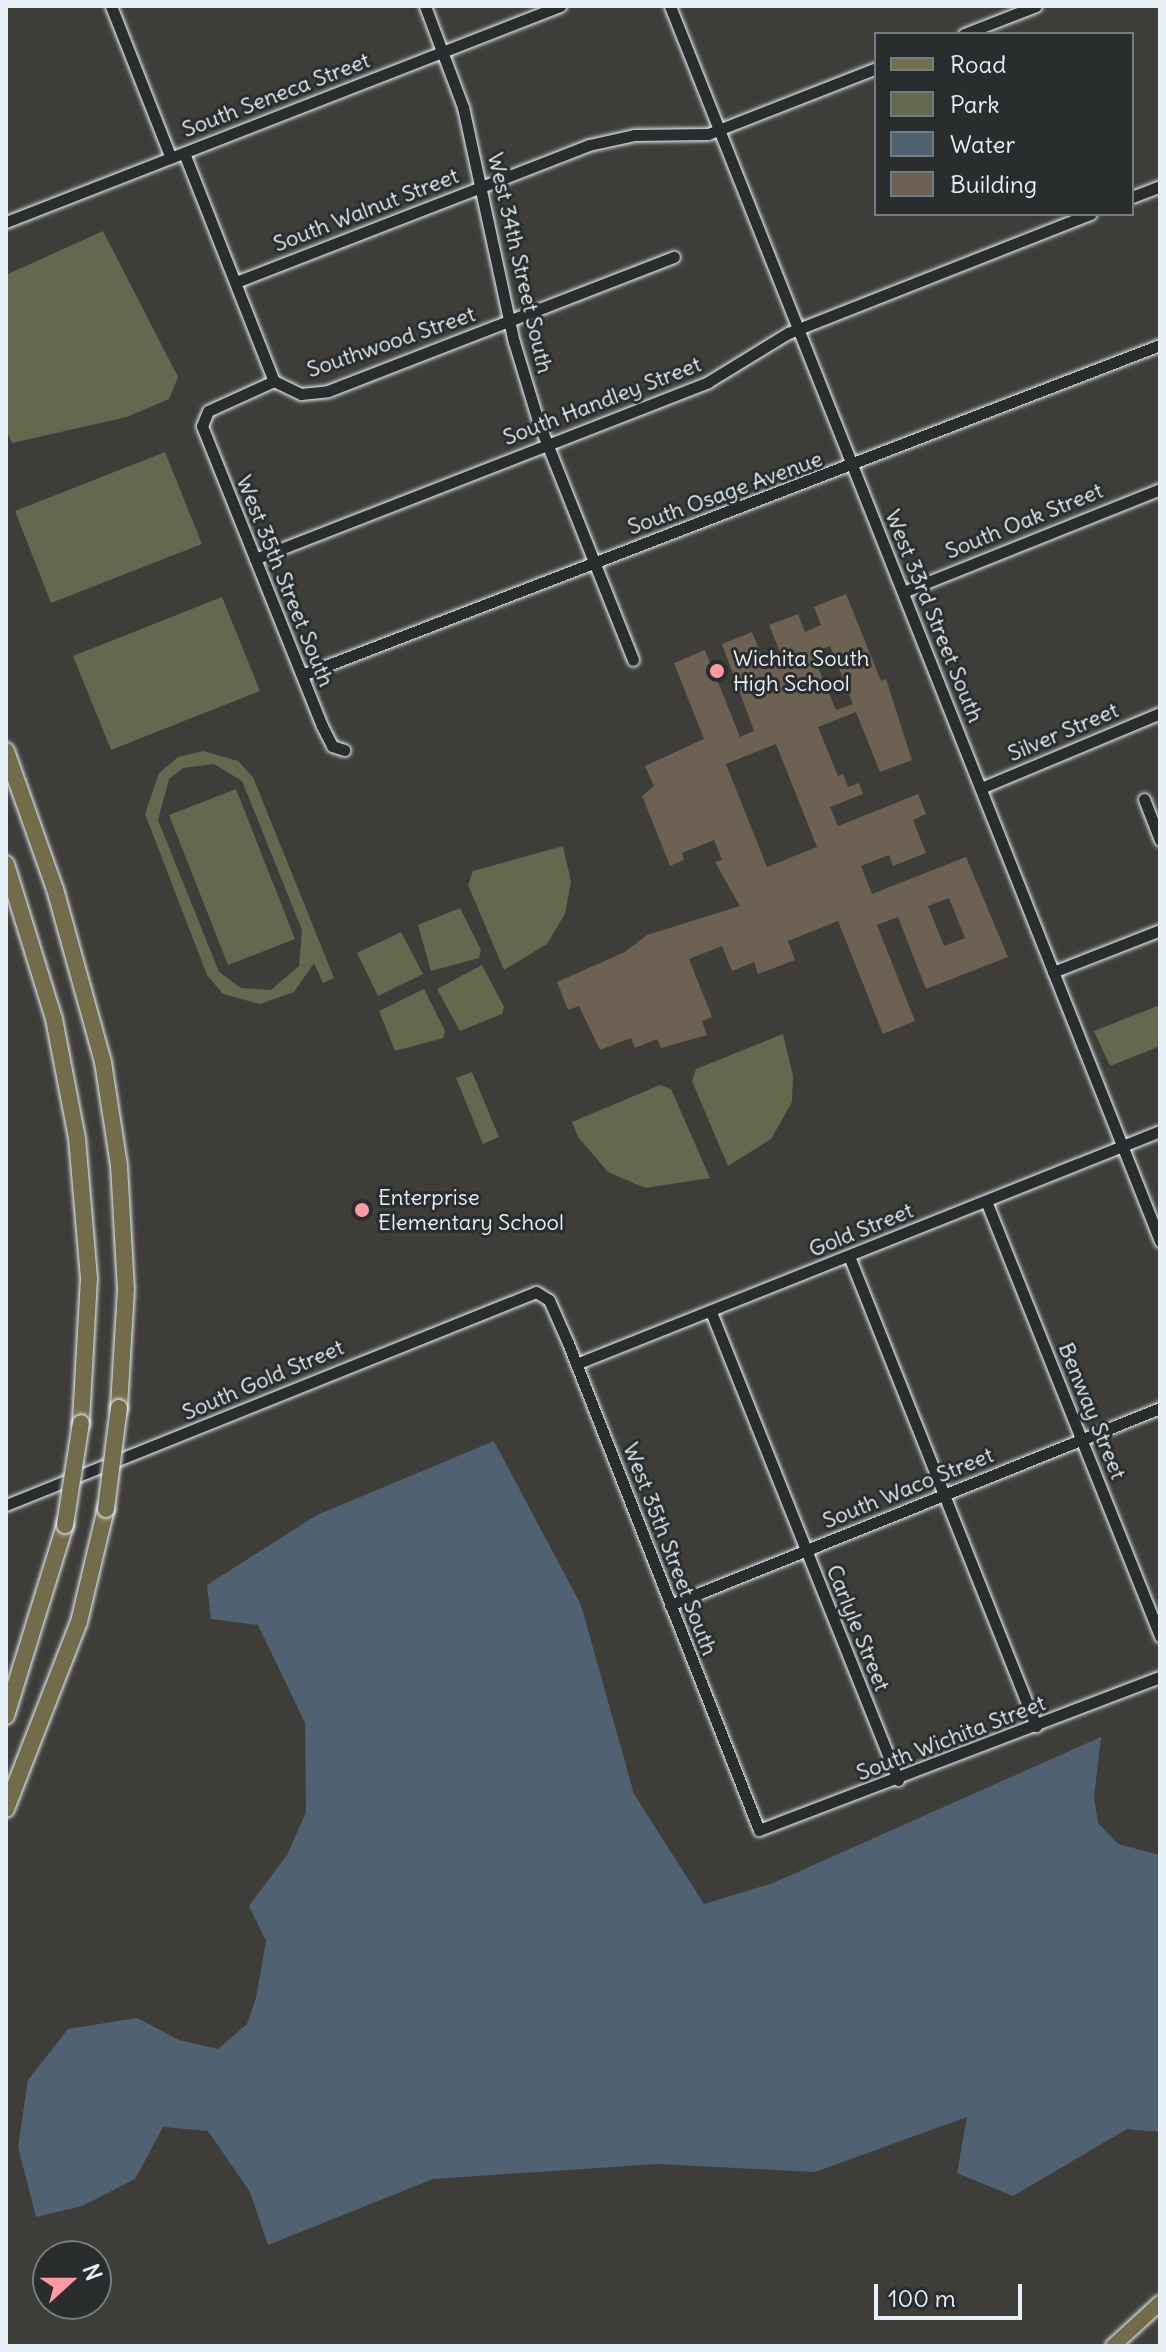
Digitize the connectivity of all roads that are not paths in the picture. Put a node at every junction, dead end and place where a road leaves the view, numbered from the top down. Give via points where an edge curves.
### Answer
1 (111, 6) edge
2 (425, 6) edge
3 (560, 6) edge
4 (670, 6) edge
5 (1036, 6) edge
6 (969, 32) edge
7 (443, 51) junction
8 (874, 69) edge
9 (719, 129) junction
10 (184, 153) junction
11 (171, 158) junction
12 (1160, 186) edge
13 (481, 188) junction
14 (1134, 196) edge
15 (1085, 216) edge
16 (6, 222) edge
17 (674, 257) dead end
18 (236, 282) junction
19 (509, 321) junction
20 (799, 329) junction
21 (1160, 345) edge
22 (274, 381) junction
23 (546, 444) junction
24 (854, 467) junction
25 (1160, 489) edge
26 (255, 559) junction
27 (592, 565) junction
28 (903, 592) junction
29 (633, 660) dead end
30 (302, 675) junction
31 (1160, 713) edge
32 (344, 750) dead end
33 (6, 751) edge
34 (981, 788) junction
35 (1144, 799) dead end
36 (1160, 840) edge
37 (6, 864) edge
38 (1160, 930) edge
39 (1053, 972) junction
40 (1160, 1131) edge
41 (1122, 1146) junction
42 (986, 1201) junction
43 (1160, 1241) edge
44 (849, 1256) junction
45 (536, 1292) joint
46 (711, 1312) junction
47 (576, 1364) junction
48 (1160, 1408) edge
49 (1081, 1440) junction
50 (944, 1495) junction
51 (6, 1505) edge
52 (806, 1550) junction
53 (670, 1605) junction
54 (1160, 1637) edge
55 (1160, 1677) edge
56 (6, 1716) edge
57 (1036, 1726) junction
58 (898, 1780) junction
59 (6, 1809) edge
60 (756, 1828) joint
61 (1160, 2303) edge
62 (1113, 2346) edge

1 - 11 street
2 - 7 street, West 34th Street South
3 - 7 street, South Seneca Street
4 - 9 street, West 33rd Street South
5 - 6 street
7 - 10 street, South Seneca Street
7 - 13 street, West 34th Street South
8 - 9 street, South Walnut Street
9 - 13 street, South Walnut Street via 611,139
9 - 20 street, West 33rd Street South
10 - 11 street, South Seneca Street
10 - 18 street
11 - 16 street, South Seneca Street
12 - 14 street
13 - 18 street, South Walnut Street
13 - 19 street, West 34th Street South
15 - 20 street, South Handley Street
17 - 19 street, Southwood Street
18 - 22 street
19 - 22 street, Southwood Street via 320,393 293,392
19 - 23 street, West 34th Street South
20 - 23 street, South Handley Street via 708,382
20 - 24 street, West 33rd Street South
21 - 24 street, South Osage Avenue
22 - 26 street, West 35th Street South via 203,416
23 - 26 street, South Handley Street
23 - 27 street, West 34th Street South
24 - 27 street, South Osage Avenue
24 - 28 street, West 33rd Street South
25 - 28 street, South Oak Street
26 - 30 street, West 35th Street South
27 - 29 street, West 34th Street South
27 - 30 street, South Osage Avenue
28 - 34 street, West 33rd Street South
30 - 32 street, West 35th Street South via 332,746
31 - 34 street, Silver Street
33 - 59 highway, bridge via 55,889 103,1062 119,1165 126,1289 106,1509 79,1622
34 - 39 street, West 33rd Street South
35 - 36 street
37 - 56 highway, bridge via 54,1019 77,1138 89,1278 81,1423 65,1525
38 - 39 street
39 - 41 street, West 33rd Street South
40 - 41 street, Gold Street
41 - 42 street, Gold Street
41 - 43 street, West 33rd Street South
42 - 44 street, Gold Street
42 - 49 street, Benway Street
44 - 46 street, Gold Street
44 - 50 street
45 - 47 street, West 35th Street South via 549,1300
45 - 51 street, South Gold Street
46 - 47 street, Gold Street
46 - 52 street, Carlyle Street
47 - 53 street, West 35th Street South
48 - 49 street, South Waco Street
49 - 50 street, South Waco Street
49 - 54 street, Benway Street
50 - 52 street, South Waco Street
50 - 57 street
52 - 53 street, South Waco Street
52 - 58 street, Carlyle Street
53 - 60 street, West 35th Street South
55 - 57 street, South Wichita Street
57 - 58 street, South Wichita Street
58 - 60 street, South Wichita Street via 770,1830
61 - 62 main road

